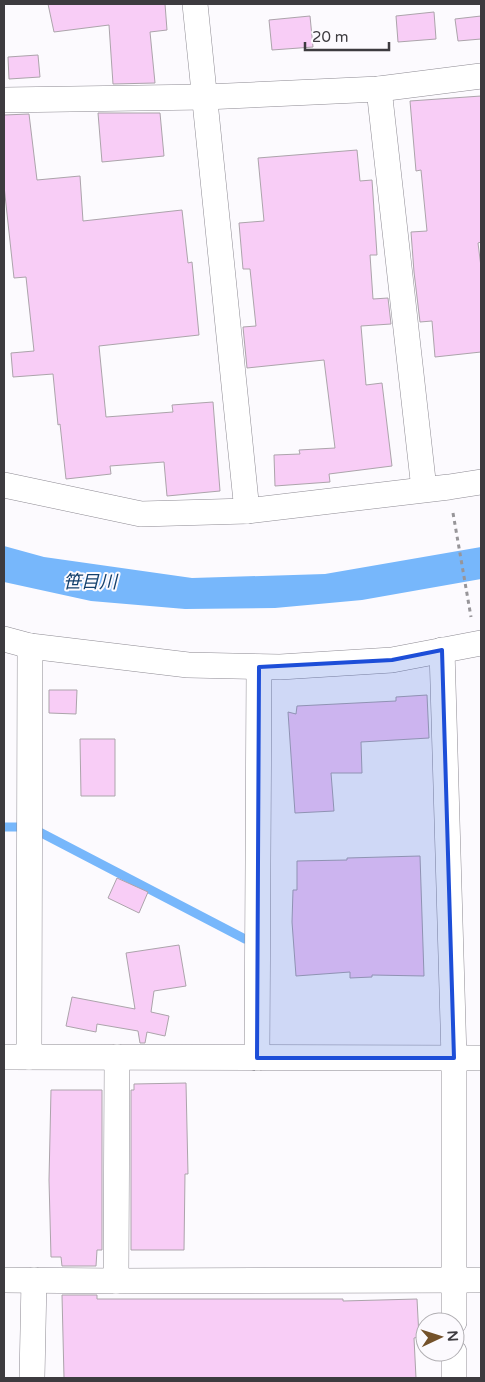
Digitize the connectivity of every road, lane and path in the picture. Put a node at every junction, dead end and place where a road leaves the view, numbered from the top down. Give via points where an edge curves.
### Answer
1 (194, 4) edge
2 (481, 76) edge
3 (379, 89) junction
4 (205, 97) junction
5 (4, 100) edge
6 (481, 482) edge
7 (4, 485) edge
8 (424, 489) junction
9 (453, 511) dead end
10 (247, 512) junction
11 (471, 618) dead end
12 (4, 639) edge
13 (481, 643) edge
14 (30, 646) junction
15 (442, 650) junction
16 (259, 666) junction
17 (4, 1057) edge
18 (116, 1057) junction
19 (29, 1058) junction
20 (257, 1058) junction
21 (454, 1058) junction
22 (481, 1058) edge
23 (4, 1280) edge
24 (34, 1280) junction
25 (481, 1280) edge
26 (116, 1281) junction
27 (454, 1281) junction
28 (454, 1312) edge
29 (454, 1362) edge
30 (32, 1378) edge
31 (454, 1378) edge

1 - 4 street
2 - 3 street
3 - 4 street
3 - 8 street
4 - 5 street
4 - 10 street
6 - 8 street
7 - 10 street via 141,514
8 - 10 street
9 - 11 path
12 - 14 street
13 - 15 street
14 - 16 street via 188,665
14 - 19 street
15 - 16 street via 392,660
15 - 21 street
16 - 20 street
17 - 19 street
18 - 19 street
18 - 20 street
18 - 26 street
20 - 21 street
21 - 22 street
21 - 27 street
23 - 24 street
24 - 26 street
24 - 30 street
25 - 27 street
26 - 27 street
27 - 28 street
29 - 31 street

